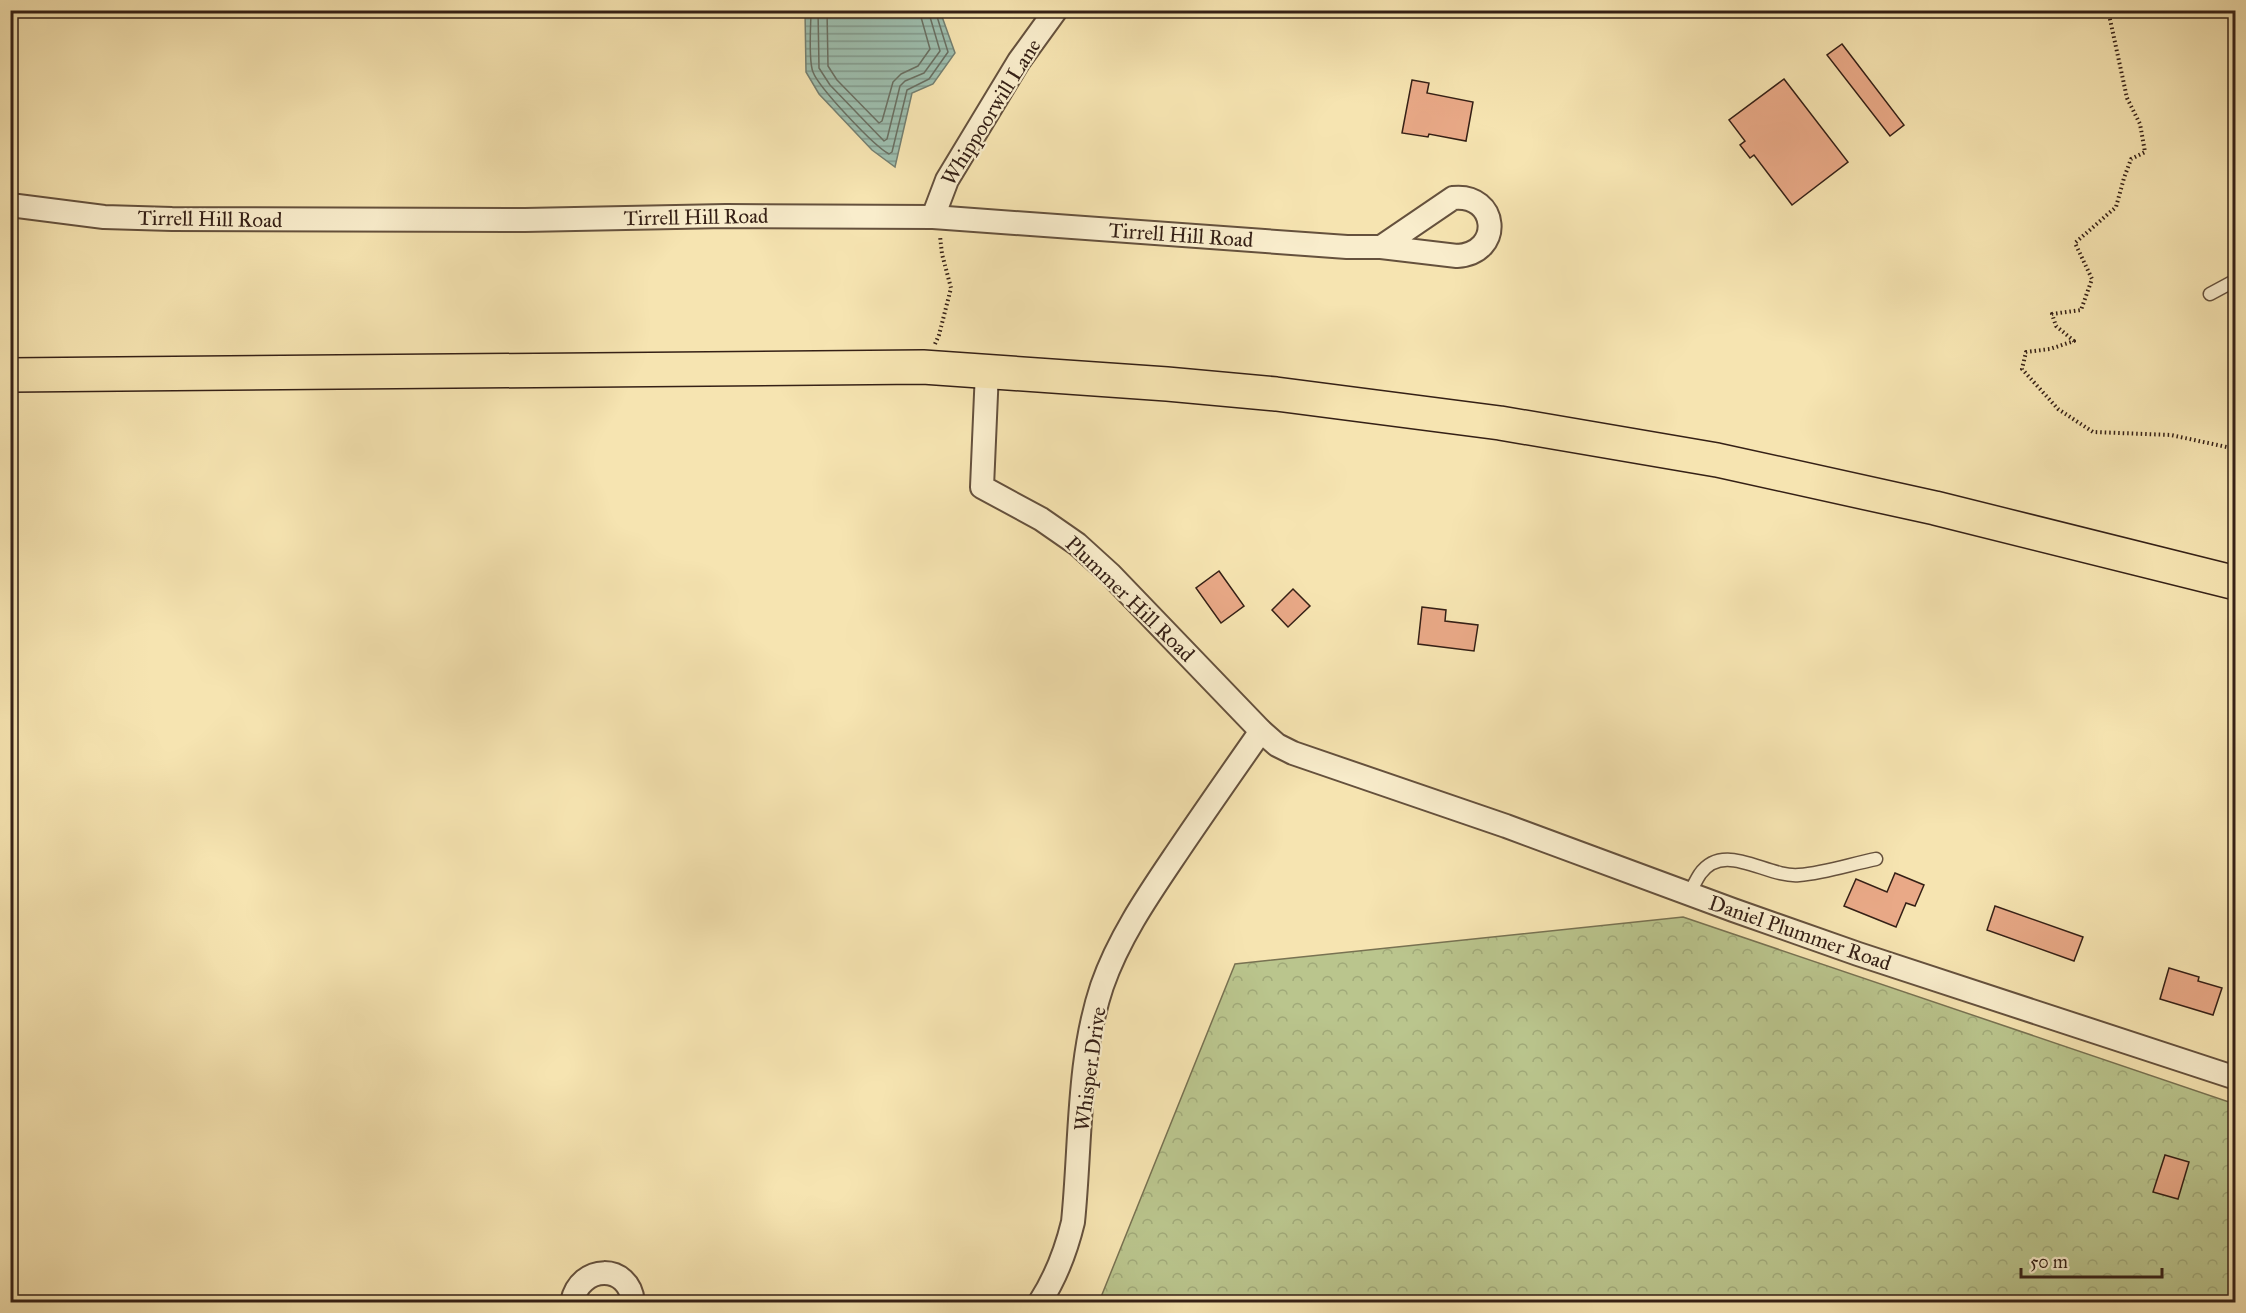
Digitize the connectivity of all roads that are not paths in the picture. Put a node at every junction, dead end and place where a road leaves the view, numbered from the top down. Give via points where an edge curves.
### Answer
1 (1056, 10) edge
2 (10, 205) edge
3 (936, 217) junction
4 (1381, 247) dead end
5 (2235, 280) edge
6 (2210, 294) dead end
7 (987, 371) junction
8 (10, 375) edge
9 (2235, 583) edge
10 (1261, 731) junction
11 (1367, 778) joint
12 (1876, 859) dead end
13 (1689, 894) junction
14 (2235, 1078) edge
15 (572, 1302) edge
16 (633, 1302) edge
17 (1040, 1302) edge

1 - 3 street, Whippoorwill Lane via 956,165 938,199
2 - 3 street, Tirrell Hill Road via 104,217 172,219
3 - 4 street, Tirrell Hill Road
5 - 6 lane
7 - 8 main road via 923,367
7 - 9 main road via 1275,394 1605,440 1717,460 1935,508
7 - 10 street, Plummer Hill Road via 982,487 1077,544
10 - 11 street, Plummer Hill Road via 1293,753
10 - 17 street, Whisper Drive via 1140,907 1106,977 1085,1070 1073,1222 1055,1277
11 - 13 street, Daniel Plummer Road
12 - 13 lane via 1798,875 1773,873 1744,861 1718,860 1701,872
13 - 14 street, Daniel Plummer Road
15 - 16 street via 579,1284 605,1273 629,1287

